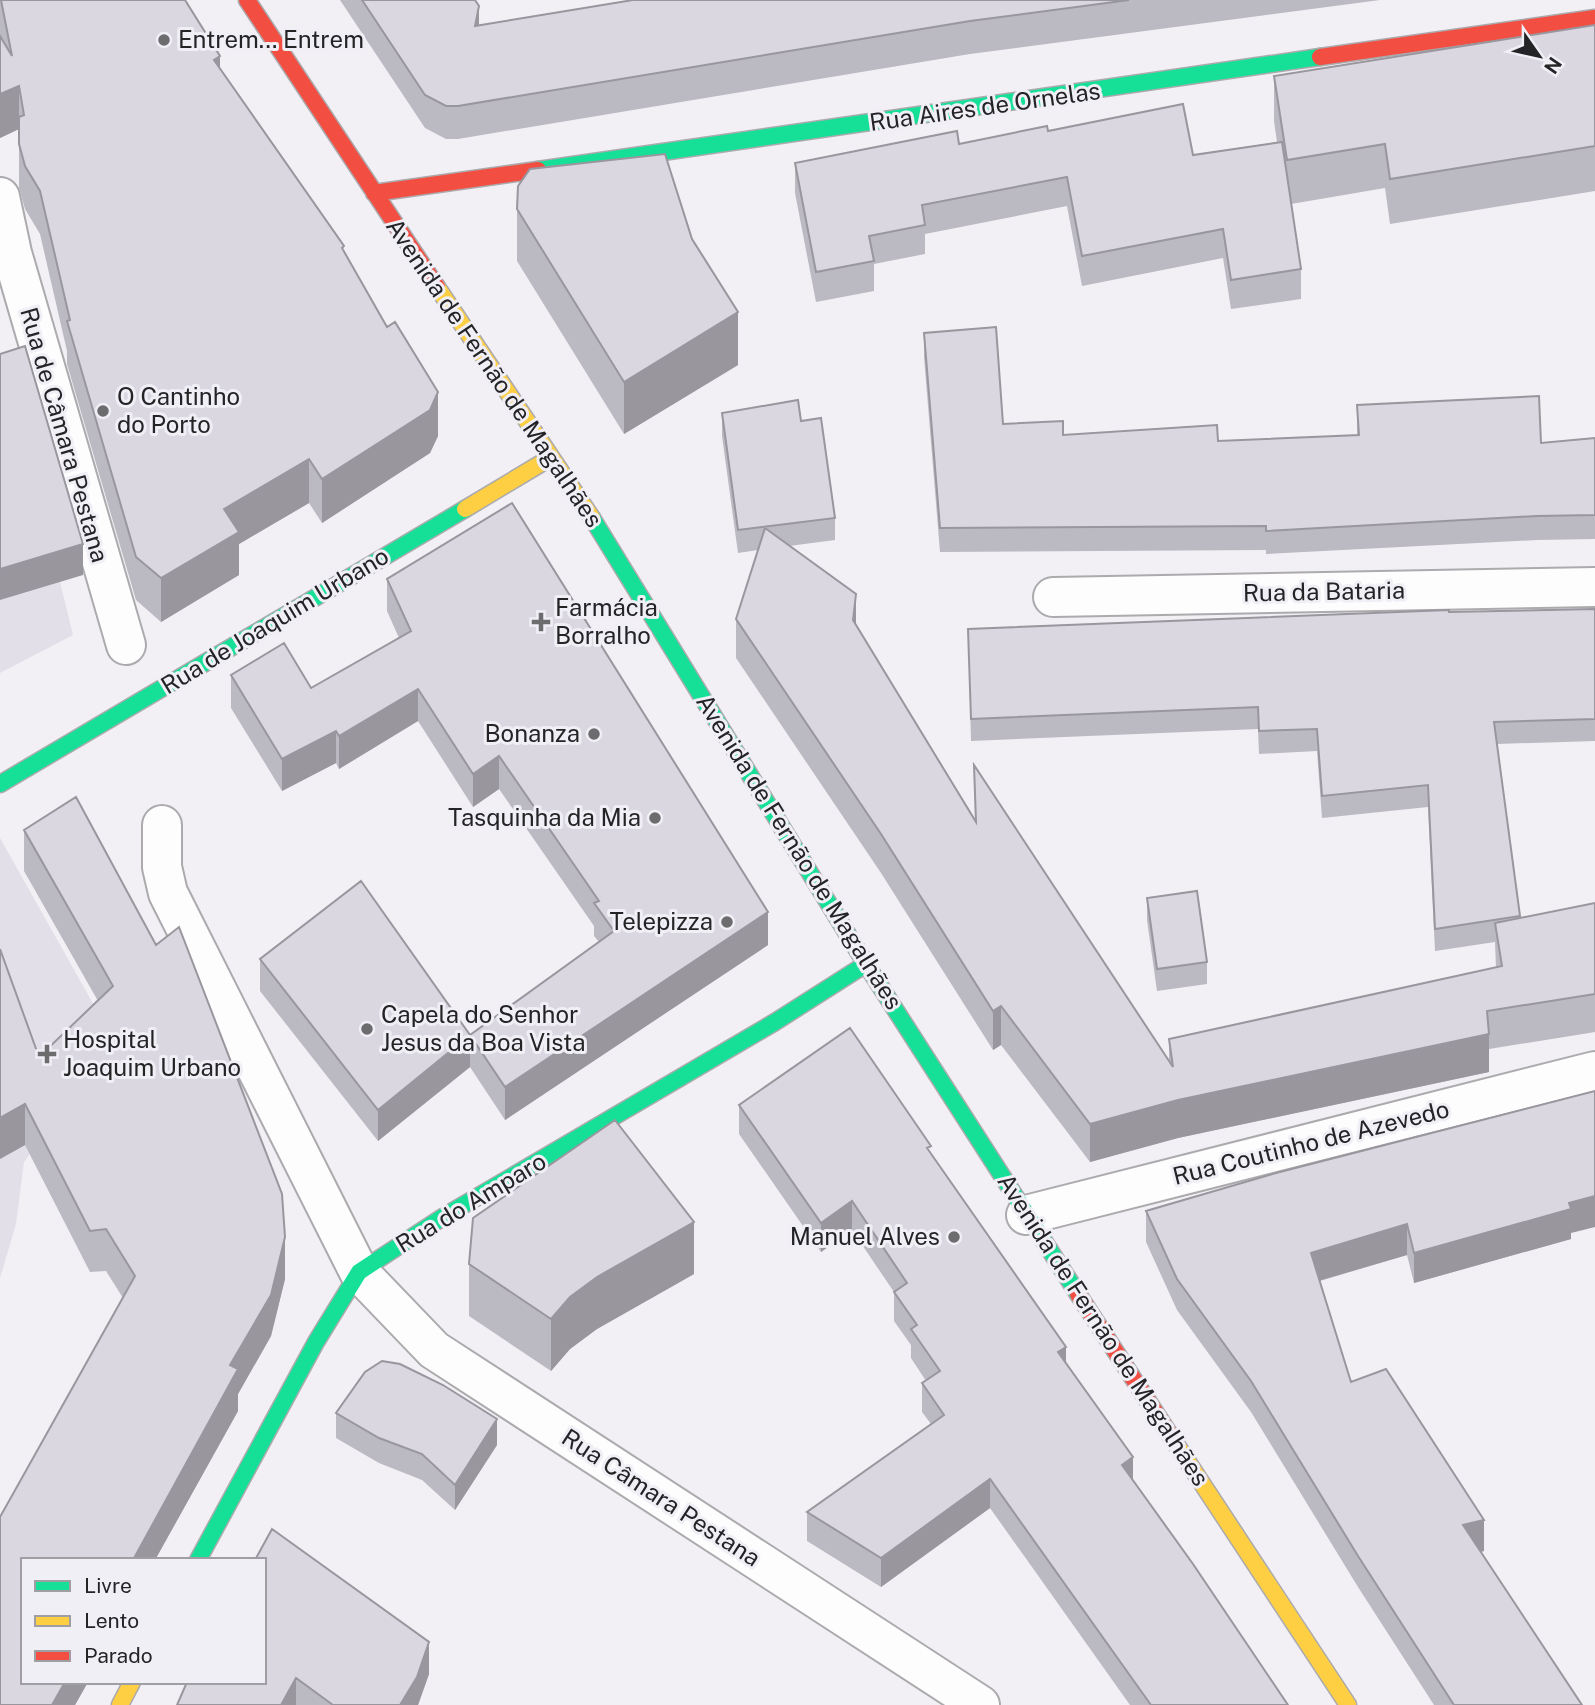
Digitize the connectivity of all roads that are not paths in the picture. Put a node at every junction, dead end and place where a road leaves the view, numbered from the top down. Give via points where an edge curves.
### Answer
1 (247, 0) edge
2 (1595, 18) edge
3 (374, 193) junction
4 (0, 197) edge
5 (6, 255) edge
6 (551, 458) junction
7 (1595, 587) edge
8 (1053, 597) dead end
9 (126, 645) dead end
10 (0, 784) edge
11 (162, 825) dead end
12 (866, 964) junction
13 (1595, 1071) edge
14 (1027, 1215) junction
15 (359, 1272) junction
16 (199, 1558) edge
17 (131, 1684) edge
18 (120, 1705) edge
19 (980, 1705) edge
20 (1348, 1705) edge

1 - 3 main road, Avenida de Fernão de Magalhães via 318,115
2 - 3 main road, Rua Aires de Ornelas
3 - 6 main road, Avenida de Fernão de Magalhães
4 - 5 street, Rua de Câmara Pestana
5 - 9 street, Rua de Câmara Pestana
6 - 10 main road, Rua de Joaquim Urbano
6 - 12 main road, Avenida de Fernão de Magalhães via 645,601
7 - 8 street, Rua da Bataria
11 - 15 street via 162,867 168,893
12 - 14 main road, Avenida de Fernão de Magalhães
12 - 15 main road, Rua do Amparo
13 - 14 street, Rua Coutinho de Azevedo
14 - 20 main road, Avenida de Fernão de Magalhães
15 - 16 main road, Rua do Amparo
15 - 19 street, Rua Câmara Pestana via 434,1350
17 - 18 main road

